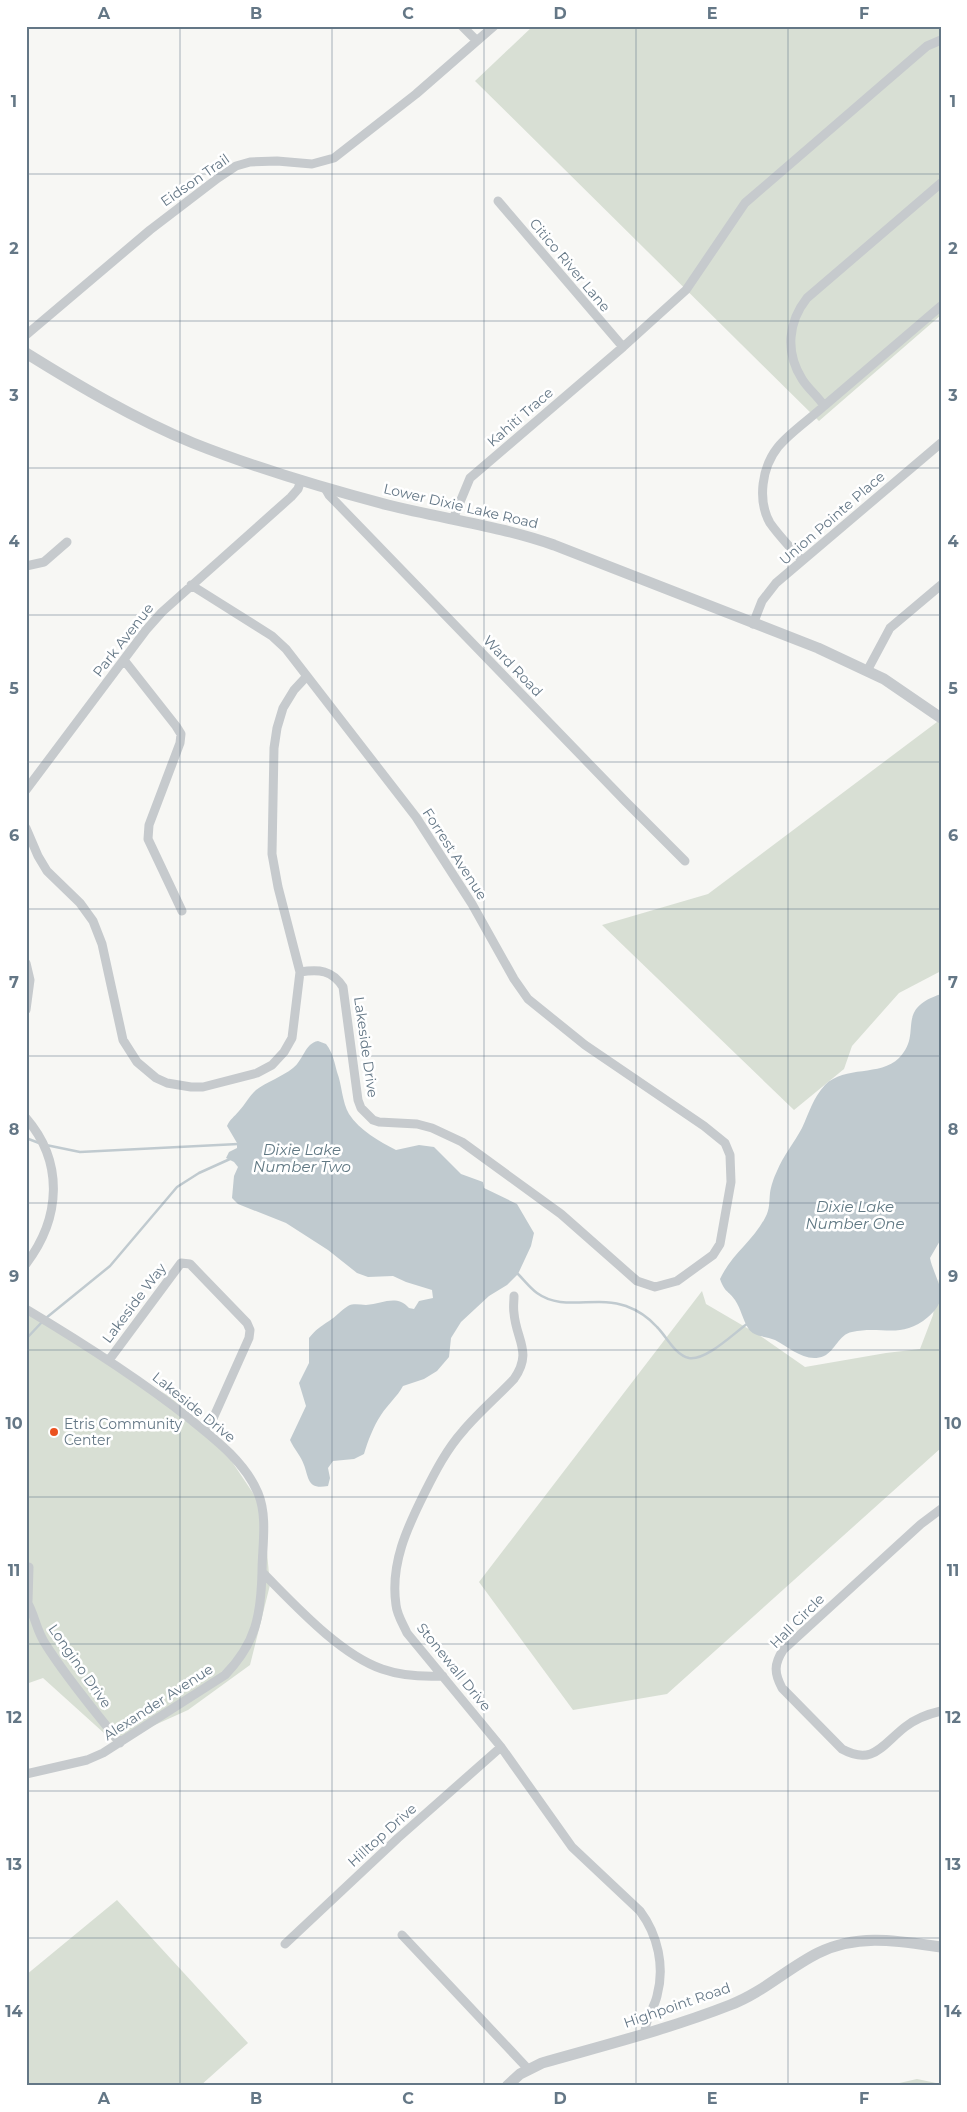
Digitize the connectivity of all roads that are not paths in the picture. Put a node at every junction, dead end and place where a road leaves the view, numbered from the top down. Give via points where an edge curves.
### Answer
1 (462, 26) edge
2 (494, 26) edge
3 (941, 40) edge
4 (477, 41) junction
5 (941, 183) edge
6 (498, 201) dead end
7 (941, 306) edge
8 (26, 335) edge
9 (622, 347) junction
10 (26, 353) edge
11 (824, 406) junction
12 (941, 443) edge
13 (301, 480) junction
14 (325, 488) junction
15 (453, 519) junction
16 (67, 542) dead end
17 (802, 561) junction
18 (26, 566) edge
19 (191, 585) junction
20 (941, 585) edge
21 (753, 624) junction
22 (124, 660) junction
23 (867, 671) junction
24 (307, 676) junction
25 (941, 718) edge
26 (26, 790) edge
27 (26, 828) edge
28 (685, 861) dead end
29 (182, 911) dead end
30 (26, 963) edge
31 (300, 972) junction
32 (27, 999) edge
33 (26, 1010) edge
34 (26, 1118) edge
35 (704, 1126) joint
36 (26, 1264) edge
37 (514, 1296) dead end
38 (26, 1309) edge
39 (109, 1360) junction
40 (207, 1432) junction
41 (941, 1509) edge
42 (28, 1567) dead end
43 (262, 1572) junction
44 (27, 1601) edge
45 (443, 1676) junction
46 (941, 1711) edge
47 (120, 1743) junction
48 (501, 1748) junction
49 (26, 1774) edge
50 (402, 1935) dead end
51 (285, 1944) dead end
52 (941, 1947) edge
53 (645, 2033) junction
54 (529, 2070) junction
55 (507, 2086) edge

1 - 4 street
2 - 4 street, Eidson Trail
3 - 9 street, Kahiti Trace via 927,46 745,203 686,290
4 - 8 street, Eidson Trail via 334,158 312,164 277,161 236,166 150,230
5 - 11 street via 807,298 798,310 791,328 793,361 802,379
6 - 9 street, Citico River Lane
7 - 11 street
9 - 15 street, Kahiti Trace via 470,478
10 - 13 street, Lower Dixie Lake Road via 102,397 192,442
11 - 17 street via 778,447 765,471 762,490 763,506 770,523
12 - 17 street, Union Pointe Place
13 - 14 street, Lower Dixie Lake Road
13 - 19 street, Park Avenue via 291,497
14 - 15 street, Lower Dixie Lake Road
14 - 28 street, Ward Road via 329,496
15 - 21 street, Lower Dixie Lake Road via 547,542
16 - 18 street via 44,562
17 - 21 street, Union Pointe Place via 776,583 762,601
19 - 22 street, Park Avenue via 162,612
19 - 24 street, Forrest Avenue via 272,636
20 - 23 street via 890,628
21 - 23 street, Lower Dixie Lake Road via 818,648
22 - 26 street, Park Avenue
22 - 29 street via 181,734 149,825 148,839
23 - 25 street, Lower Dixie Lake Road
24 - 31 street via 283,708 274,748 272,854
24 - 35 street, Forrest Avenue via 416,816 528,999 585,1045
27 - 31 street via 47,871 80,903 93,921 102,944 123,1040 137,1062 156,1078 179,1086 202,1087 272,1065 292,1038
30 - 32 street via 30,980
31 - 35 street, Lakeside Drive via 326,971 344,987 358,1100 366,1115 380,1122 418,1124 462,1142 561,1214 637,1281 655,1287 677,1281 713,1255 720,1244 731,1182 730,1155 725,1143
32 - 33 street
34 - 36 street via 44,1146 52,1169 55,1194 40,1242
37 - 45 street, Stonewall Drive via 514,1314 524,1351 520,1370 448,1450 399,1549 395,1595 398,1616 407,1633
38 - 39 street, Lakeside Drive
39 - 40 street, Lakeside Drive
39 - 40 street, Lakeside Way via 181,1263 190,1264 250,1330
40 - 43 street, Lakeside Drive via 233,1457 258,1494 263,1517
41 - 46 street, Hall Circle via 783,1650 776,1662 775,1675 782,1688 842,1749 854,1756 875,1753 906,1725
42 - 44 street, Longino Drive
43 - 45 street via 318,1627 363,1660 402,1675
43 - 47 street, Alexander Avenue via 257,1624 236,1664 213,1684
44 - 47 street, Longino Drive via 45,1644
45 - 48 street, Stonewall Drive
47 - 49 street, Alexander Avenue via 87,1760
48 - 51 street, Hilltop Drive via 398,1838
48 - 53 street, Stonewall Drive via 572,1847 649,1923 659,1953 661,1974 657,1998 645,2023
50 - 54 street
52 - 53 street, Highpoint Road via 878,1939 838,1945 818,1953 733,2004
53 - 54 street, Highpoint Road via 542,2063
54 - 55 street, Highpoint Road

